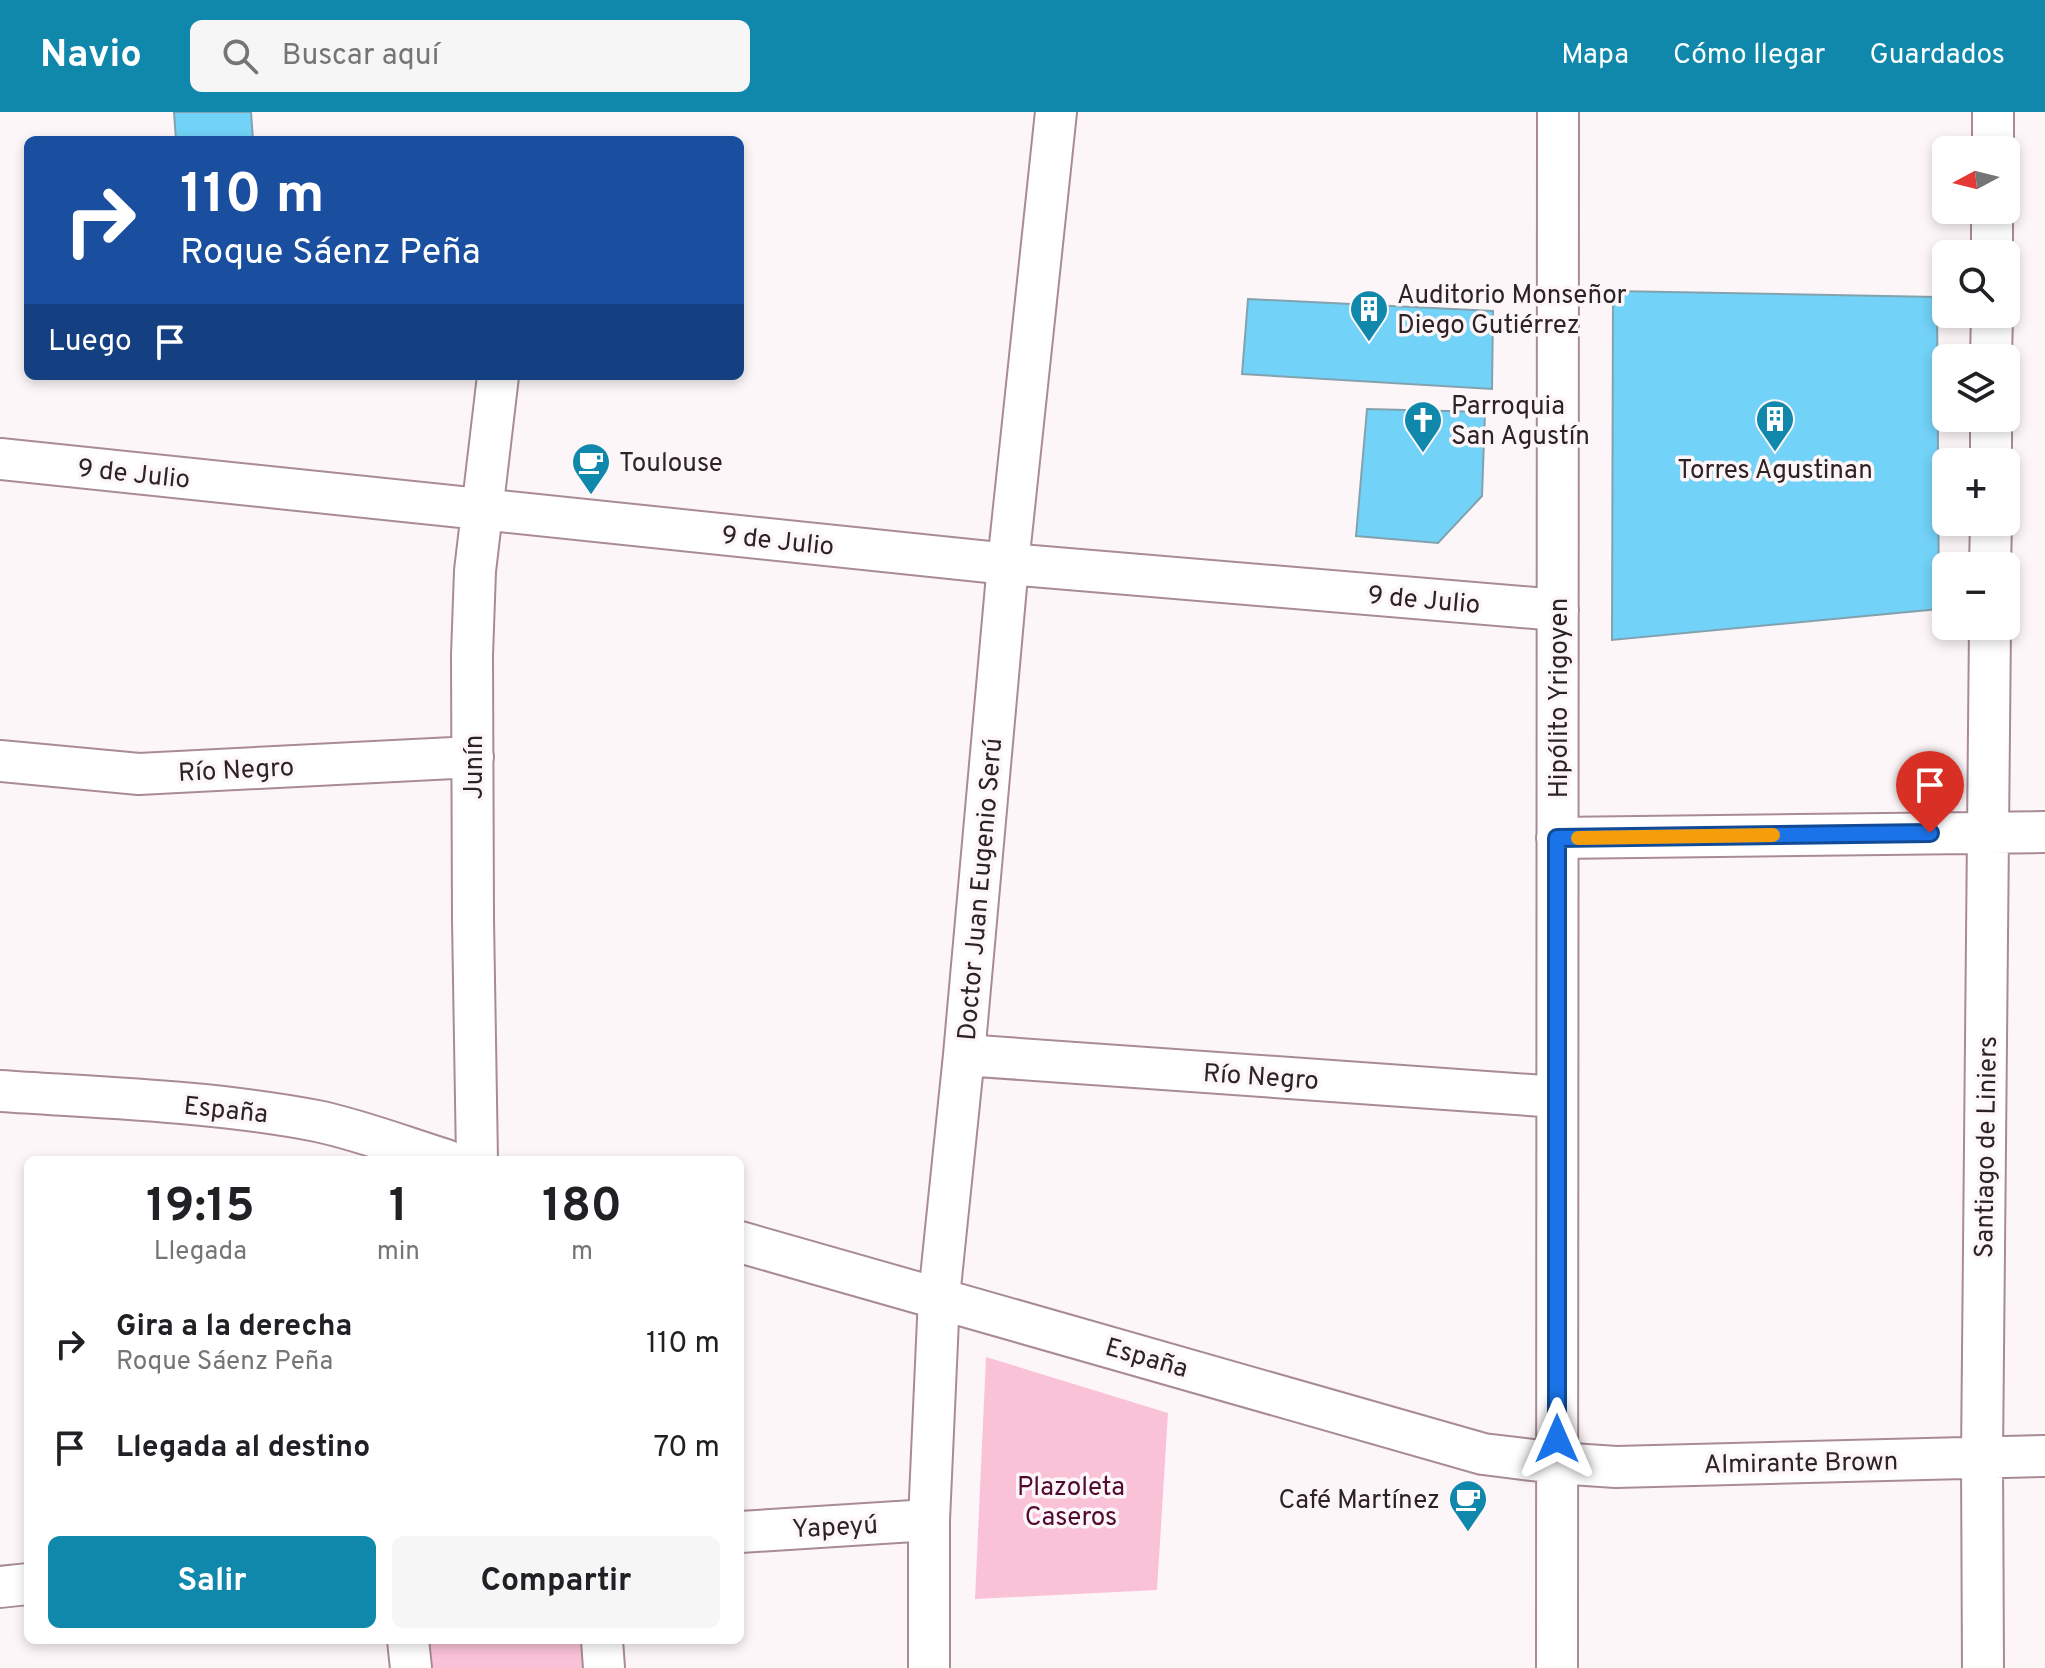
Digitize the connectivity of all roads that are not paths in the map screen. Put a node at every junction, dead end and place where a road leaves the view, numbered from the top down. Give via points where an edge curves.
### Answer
1 (1056, 112) edge
2 (1558, 112) edge
3 (1993, 112) edge
4 (1993, 136) edge
5 (497, 380) edge
6 (0, 459) edge
7 (481, 509) junction
8 (1008, 564) junction
9 (1558, 610) junction
10 (1990, 640) edge
11 (473, 757) junction
12 (0, 761) edge
13 (2045, 832) edge
14 (1989, 833) junction
15 (1557, 838) junction
16 (964, 1055) junction
17 (0, 1091) edge
18 (1557, 1097) junction
19 (433, 1156) edge
20 (477, 1156) edge
21 (744, 1243) edge
22 (939, 1297) junction
23 (2045, 1456) edge
24 (1982, 1457) junction
25 (1557, 1463) junction
26 (929, 1520) junction
27 (744, 1532) edge
28 (24, 1584) edge
29 (0, 1587) edge
30 (408, 1644) edge
31 (602, 1644) edge
32 (411, 1668) edge
33 (604, 1668) edge
34 (929, 1668) edge
35 (1557, 1668) edge
36 (1983, 1668) edge

1 - 8 street, Doctor Juan Eugenio Serú
2 - 9 street, Hipólito Yrigoyen
3 - 4 street
5 - 7 street, Junín
6 - 7 street, 9 de Julio
7 - 8 street, 9 de Julio
7 - 11 street, Junín
8 - 9 street, 9 de Julio
8 - 16 street, Doctor Juan Eugenio Serú
9 - 15 street, Hipólito Yrigoyen
10 - 14 street, Santiago de Liniers
11 - 12 street, Río Negro via 139,774
11 - 20 street, Junín
13 - 14 street
14 - 15 street
14 - 24 street, Santiago de Liniers
15 - 18 street, Hipólito Yrigoyen
16 - 18 street, Río Negro
16 - 22 street, Doctor Juan Eugenio Serú
17 - 19 street, España via 274,1114 320,1122
18 - 25 street, Hipólito Yrigoyen
21 - 22 street, España
22 - 25 street, España via 1483,1454
22 - 26 street, Doctor Juan Eugenio Serú
23 - 24 street, Almirante Brown
24 - 25 street, Almirante Brown via 1616,1467
24 - 36 street, Santiago de Liniers
25 - 35 street, Hipólito Yrigoyen
26 - 27 street, Yapeyú
26 - 34 street, Doctor Juan Eugenio Serú
28 - 29 street
30 - 32 street
31 - 33 street

